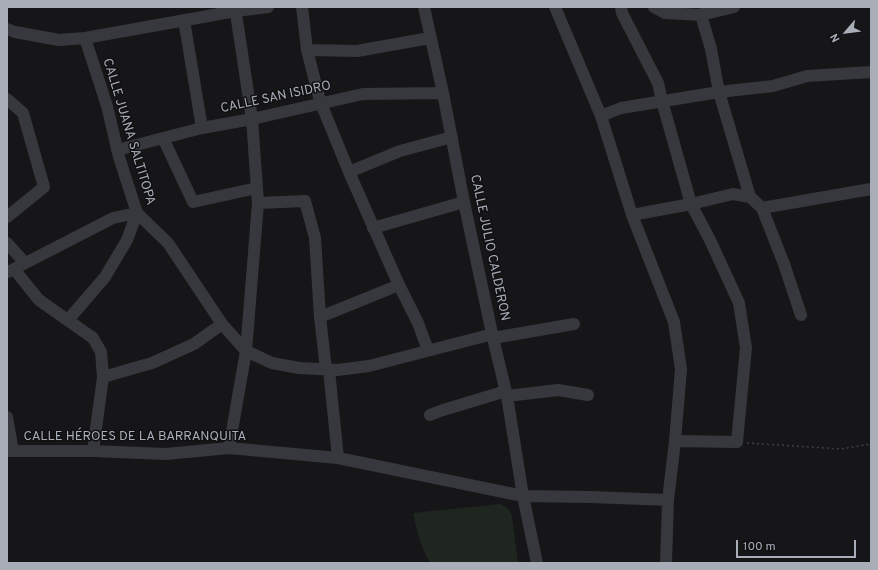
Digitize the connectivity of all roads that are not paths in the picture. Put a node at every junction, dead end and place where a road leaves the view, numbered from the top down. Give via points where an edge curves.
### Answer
1 (268, 7) edge
2 (302, 7) edge
3 (424, 7) edge
4 (555, 7) edge
5 (620, 7) edge
6 (654, 7) edge
7 (734, 7) edge
8 (236, 9) edge
9 (666, 10) edge
10 (705, 11) edge
11 (184, 20) junction
12 (7, 30) edge
13 (85, 38) junction
14 (430, 38) junction
15 (307, 50) junction
16 (871, 72) edge
17 (719, 92) junction
18 (443, 93) junction
19 (7, 99) edge
20 (662, 101) junction
21 (321, 104) junction
22 (601, 116) junction
23 (252, 119) junction
24 (202, 128) junction
25 (452, 137) junction
26 (163, 138) junction
27 (117, 150) junction
28 (348, 172) junction
29 (257, 188) junction
30 (871, 189) edge
31 (750, 197) junction
32 (464, 202) junction
33 (258, 203) junction
34 (691, 204) junction
35 (762, 208) junction
36 (137, 213) junction
37 (632, 215) junction
38 (7, 217) edge
39 (373, 228) junction
40 (7, 243) edge
41 (25, 263) junction
42 (10, 270) edge
43 (399, 285) junction
44 (801, 315) dead end
45 (320, 317) junction
46 (68, 320) junction
47 (222, 324) junction
48 (574, 324) dead end
49 (493, 336) junction
50 (428, 350) junction
51 (246, 351) junction
52 (327, 369) junction
53 (103, 377) junction
54 (507, 394) junction
55 (588, 395) dead end
56 (430, 415) dead end
57 (7, 418) edge
58 (675, 440) junction
59 (229, 448) junction
60 (10, 451) edge
61 (93, 451) junction
62 (338, 458) junction
63 (523, 496) junction
64 (668, 500) junction
65 (537, 563) edge
66 (666, 563) edge

1 - 8 street
2 - 15 street
3 - 14 street, CALLE JULIO CALDERON
4 - 22 street
5 - 20 street via 658,83
6 - 9 street
7 - 10 street
8 - 11 street
8 - 23 street
9 - 10 street
10 - 17 street
11 - 13 street
11 - 24 street
12 - 13 street via 59,40
13 - 27 street, CALLE JUANA SALTITOPA via 107,106
14 - 15 street via 357,51
14 - 18 street, CALLE JULIO CALDERON
15 - 21 street
16 - 17 street via 807,76 773,86
17 - 20 street
17 - 31 street
18 - 21 street, CALLE SAN ISIDRO via 363,94
18 - 25 street, CALLE JULIO CALDERON
19 - 38 street via 23,113 44,187
20 - 22 street via 621,108
20 - 34 street
21 - 23 street, CALLE SAN ISIDRO
21 - 28 street
22 - 37 street
23 - 24 street, CALLE SAN ISIDRO
23 - 29 street
24 - 26 street, CALLE SAN ISIDRO
25 - 28 street via 400,151
25 - 32 street, CALLE JULIO CALDERON
26 - 27 street, CALLE SAN ISIDRO
26 - 29 street via 193,202
27 - 36 street, CALLE JUANA SALTITOPA
28 - 39 street
29 - 33 street
30 - 35 street
31 - 34 street via 733,194
31 - 35 street
32 - 39 street
32 - 49 street, CALLE JULIO CALDERON
33 - 45 street via 305,201 315,238
33 - 51 street
34 - 37 street
34 - 58 street via 739,303 746,348 737,442
35 - 44 street
36 - 41 street via 113,218
36 - 46 street via 127,240 105,277
36 - 47 street, CALLE JUANA SALTITOPA via 168,243
37 - 58 street via 674,322 680,368
39 - 43 street
40 - 41 street
41 - 42 street
42 - 46 street via 38,300
43 - 45 street
43 - 50 street
45 - 52 street
46 - 53 street via 93,338 101,352
47 - 51 street, CALLE JUANA SALTITOPA
47 - 53 street via 194,344 152,363
48 - 49 street, CALLE JUANA SALTITOPA
49 - 50 street, CALLE JUANA SALTITOPA
49 - 54 street, CALLE JULIO CALDERON
50 - 52 street, CALLE JUANA SALTITOPA via 369,366
51 - 52 street, CALLE JUANA SALTITOPA via 272,362 299,368
51 - 59 street
52 - 62 street
53 - 61 street
54 - 55 street via 558,390
54 - 56 street
54 - 63 street, CALLE JULIO CALDERON
57 - 60 street
58 - 64 street
59 - 61 street, CALLE HÉROES DE LA BARRANQUITA via 166,454
59 - 62 street, CALLE HÉROES DE LA BARRANQUITA
60 - 61 street, CALLE HÉROES DE LA BARRANQUITA
62 - 63 street, CALLE HÉROES DE LA BARRANQUITA
63 - 64 street, CALLE HÉROES DE LA BARRANQUITA
63 - 65 street, CALLE JULIO CALDERON
64 - 66 street

